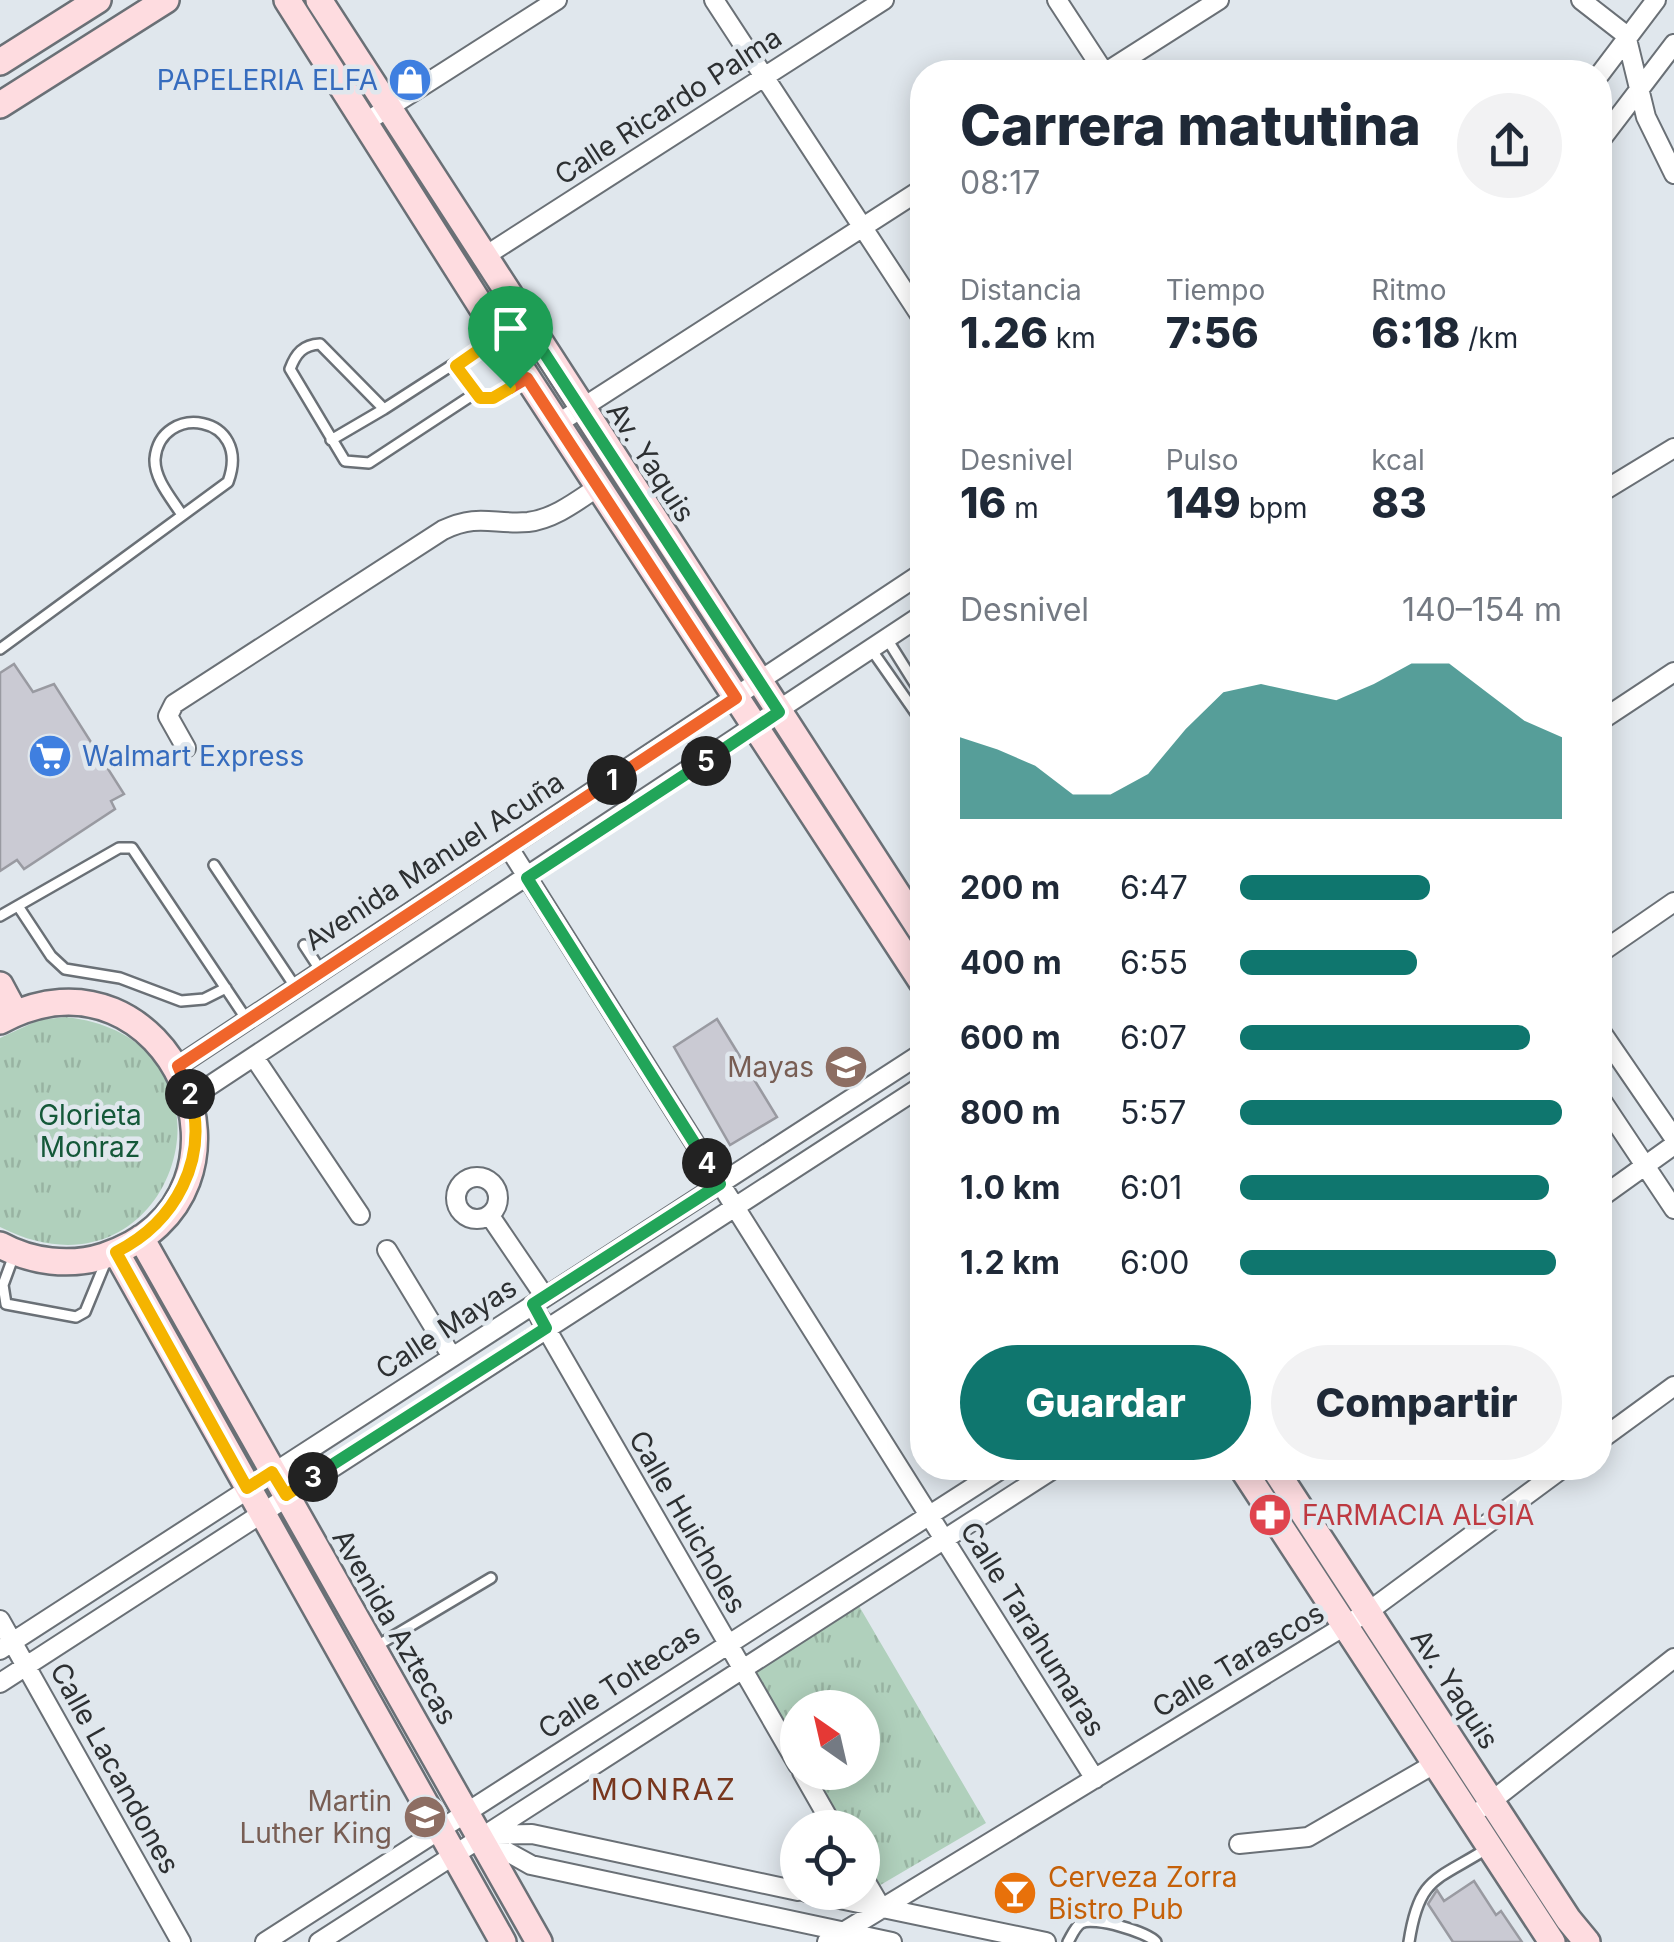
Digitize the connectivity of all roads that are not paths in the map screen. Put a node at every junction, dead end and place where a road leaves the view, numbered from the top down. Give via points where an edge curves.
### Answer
1 (98, 0) edge
2 (166, 0) edge
3 (288, 0) edge
4 (558, 0) edge
5 (714, 0) edge
6 (884, 0) edge
7 (1057, 0) edge
8 (1219, 0) edge
9 (1581, 0) edge
10 (1656, 0) edge
11 (326, 11) edge
12 (1626, 35) junction
13 (1674, 44) edge
14 (1097, 60) edge
15 (1124, 60) edge
16 (1609, 60) edge
17 (0, 62) edge
18 (764, 77) junction
19 (1637, 86) junction
20 (0, 105) edge
21 (377, 115) junction
22 (1612, 123) edge
23 (1674, 174) edge
24 (910, 197) edge
25 (863, 227) junction
26 (482, 258) junction
27 (910, 299) edge
28 (522, 320) junction
29 (498, 334) junction
30 (456, 366) junction
31 (527, 378) junction
32 (474, 394) junction
33 (580, 409) junction
34 (384, 410) junction
35 (557, 424) junction
36 (331, 440) junction
37 (1674, 448) edge
38 (598, 487) junction
39 (1612, 487) edge
40 (182, 515) junction
41 (910, 581) edge
42 (910, 622) edge
43 (879, 644) junction
44 (0, 649) edge
45 (1674, 672) edge
46 (910, 681) edge
47 (759, 683) junction
48 (736, 698) junction
49 (910, 700) edge
50 (779, 712) junction
51 (1612, 713) edge
52 (756, 728) junction
53 (186, 748) dead end
54 (509, 848) junction
55 (214, 864) dead end
56 (527, 878) junction
57 (1674, 902) edge
58 (18, 906) junction
59 (910, 909) edge
60 (0, 916) edge
61 (910, 929) edge
62 (893, 937) junction
63 (304, 944) dead end
64 (1612, 945) edge
65 (910, 963) edge
66 (321, 972) junction
67 (0, 986) edge
68 (226, 988) junction
69 (296, 988) junction
70 (8, 1017) edge
71 (247, 1020) junction
72 (1612, 1048) edge
73 (254, 1057) junction
74 (910, 1061) edge
75 (178, 1066) junction
76 (910, 1094) edge
77 (192, 1098) junction
78 (1612, 1116) edge
79 (1674, 1142) edge
80 (1645, 1166) junction
81 (720, 1184) junction
82 (1612, 1189) edge
83 (734, 1207) junction
84 (1674, 1209) edge
85 (360, 1215) dead end
86 (490, 1216) dead end
87 (141, 1238) junction
88 (6, 1250) edge
89 (387, 1250) dead end
90 (113, 1253) junction
91 (539, 1300) junction
92 (546, 1328) junction
93 (452, 1356) junction
94 (1674, 1386) edge
95 (1612, 1431) edge
96 (272, 1472) junction
97 (984, 1480) edge
98 (1037, 1480) edge
99 (1250, 1480) edge
100 (1282, 1480) edge
101 (1548, 1480) edge
102 (247, 1488) junction
103 (286, 1495) junction
104 (260, 1512) junction
105 (929, 1516) junction
106 (944, 1540) junction
107 (491, 1578) dead end
108 (1370, 1611) junction
109 (0, 1620) edge
110 (1346, 1626) junction
111 (726, 1644) junction
112 (6, 1646) edge
113 (373, 1648) junction
114 (1674, 1658) edge
115 (26, 1666) junction
116 (741, 1669) junction
117 (0, 1682) edge
118 (780, 1735) edge
119 (1436, 1762) junction
120 (1095, 1779) junction
121 (1482, 1809) junction
122 (466, 1813) junction
123 (438, 1831) junction
124 (480, 1836) junction
125 (1240, 1844) dead end
126 (1491, 1846) junction
127 (452, 1854) junction
128 (780, 1887) edge
129 (880, 1906) edge
130 (882, 1909) junction
131 (838, 1939) edge
132 (182, 1942) edge
133 (265, 1942) edge
134 (319, 1942) edge
135 (503, 1942) edge
136 (539, 1942) edge
137 (892, 1942) edge
138 (1046, 1942) edge
139 (1068, 1942) edge
140 (1156, 1942) edge
141 (1408, 1942) edge
142 (1552, 1942) edge
143 (1588, 1942) edge

1 - 17 street
2 - 20 street
3 - 21 street, Av. Yaquis
4 - 21 street
5 - 18 street
6 - 18 street, Calle Ricardo Palma
7 - 14 street
8 - 15 street
9 - 12 street
10 - 12 street
11 - 21 street, Av. Yaquis
12 - 16 street
12 - 19 street
13 - 19 street
18 - 25 street
18 - 26 street, Calle Ricardo Palma
19 - 22 street
19 - 23 street
21 - 26 street, Av. Yaquis
21 - 29 street, Av. Yaquis
24 - 25 street
25 - 27 street
25 - 33 street
26 - 28 street, Av. Yaquis
28 - 29 lane
28 - 33 street, Av. Yaquis
29 - 30 lane
29 - 31 street, Av. Yaquis
30 - 32 lane
30 - 34 lane
31 - 32 lane via 493,398
31 - 35 street, Av. Yaquis
32 - 36 lane via 368,463 345,461
33 - 35 street
33 - 47 street, Av. Yaquis
34 - 36 lane
34 - 36 lane via 332,352 308,344 290,368
35 - 38 street, Av. Yaquis
37 - 39 street
38 - 48 street, Av. Yaquis
38 - 53 street via 544,518 468,519 443,530 174,704 168,716
40 - 40 lane via 155,458 164,439 185,422 205,421 231,447 234,465 228,482
40 - 44 lane
41 - 47 street, Avenida Manuel Acuña
42 - 43 street
43 - 46 lane
43 - 49 lane
43 - 50 street
45 - 51 street
47 - 48 street, Avenida Manuel Acuña
47 - 50 street, Av. Yaquis
48 - 52 street, Av. Yaquis
48 - 54 street, Avenida Manuel Acuña
50 - 52 street
50 - 59 street, Av. Yaquis
52 - 56 street
52 - 62 street, Av. Yaquis
54 - 56 street, Calle Tarahumaras
54 - 66 street, Avenida Manuel Acuña
55 - 69 lane
56 - 73 street
56 - 81 street, Calle Tarahumaras
57 - 64 street
58 - 60 lane
58 - 68 lane via 65,969 120,978 181,1001
58 - 68 lane via 119,848 132,848
61 - 62 street
62 - 65 street, Av. Yaquis
63 - 66 lane
66 - 69 street, Avenida Manuel Acuña
67 - 70 street
68 - 71 lane
69 - 71 street, Avenida Manuel Acuña
70 - 75 street via 60,1003 106,1009 147,1031
71 - 75 street, Avenida Manuel Acuña
72 - 79 street
73 - 77 street
73 - 85 street
74 - 81 street, Calle Mayas
75 - 77 street
76 - 83 street, Calle Mayas
77 - 87 street via 195,1143 188,1176 172,1206
78 - 80 street
79 - 80 street
80 - 82 street
80 - 84 street
81 - 83 street, Calle Tarahumaras
81 - 91 street, Calle Mayas
83 - 92 street, Calle Mayas
83 - 105 street, Calle Tarahumaras
86 - 91 street, Calle Huicholes
87 - 90 street
87 - 96 street, Avenida Aztecas
88 - 90 street via 73,1262
88 - 90 lane via 6,1304 76,1317 85,1312
89 - 93 street
90 - 102 street
91 - 92 street, Calle Huicholes
91 - 93 street, Calle Mayas
92 - 103 street, Calle Mayas
92 - 111 street, Calle Huicholes
93 - 96 street, Calle Mayas
94 - 95 street
96 - 102 street, Calle Mayas
96 - 103 street, Avenida Aztecas
97 - 105 street, Calle Toltecas
98 - 106 street, Calle Toltecas
99 - 110 street, Av. Yaquis
100 - 108 street, Av. Yaquis
101 - 108 street, Calle Tarascos
102 - 104 street
102 - 112 street, Calle Mayas
103 - 104 street, Calle Mayas
103 - 113 street, Avenida Aztecas
104 - 115 street, Calle Mayas
104 - 123 street
105 - 106 street, Calle Tarahumaras
105 - 111 street, Calle Toltecas
106 - 116 street, Calle Toltecas
106 - 120 street, Calle Tarahumaras
107 - 113 lane
108 - 110 street, Calle Tarascos
108 - 121 street, Av. Yaquis
109 - 112 street, Calle Lacandones
110 - 119 street, Av. Yaquis
110 - 120 street, Calle Tarascos
111 - 116 street, Calle Huicholes
111 - 122 street, Calle Toltecas
112 - 115 street, Calle Lacandones
113 - 122 street, Avenida Aztecas
114 - 121 street
115 - 117 street, Calle Mayas
115 - 132 street, Calle Lacandones
116 - 118 street, Calle Huicholes
116 - 124 street, Calle Toltecas
119 - 121 street, Av. Yaquis
119 - 125 street via 1308,1837
120 - 130 street, Calle Tarascos
121 - 126 street, Av. Yaquis
121 - 143 street, Av. Yaquis
122 - 123 street, Calle Toltecas
122 - 124 street, Avenida Aztecas
123 - 127 street
123 - 133 street, Calle Toltecas
124 - 127 street, Calle Toltecas
124 - 128 street via 532,1834
124 - 131 street via 530,1865
124 - 136 street, Avenida Aztecas
126 - 141 lane via 1418,1896
126 - 142 street, Av. Yaquis
127 - 134 street, Calle Toltecas
127 - 135 street
129 - 130 street
130 - 131 street, Calle Tarascos
130 - 138 street
131 - 137 street
139 - 140 lane via 1088,1920 1149,1934

